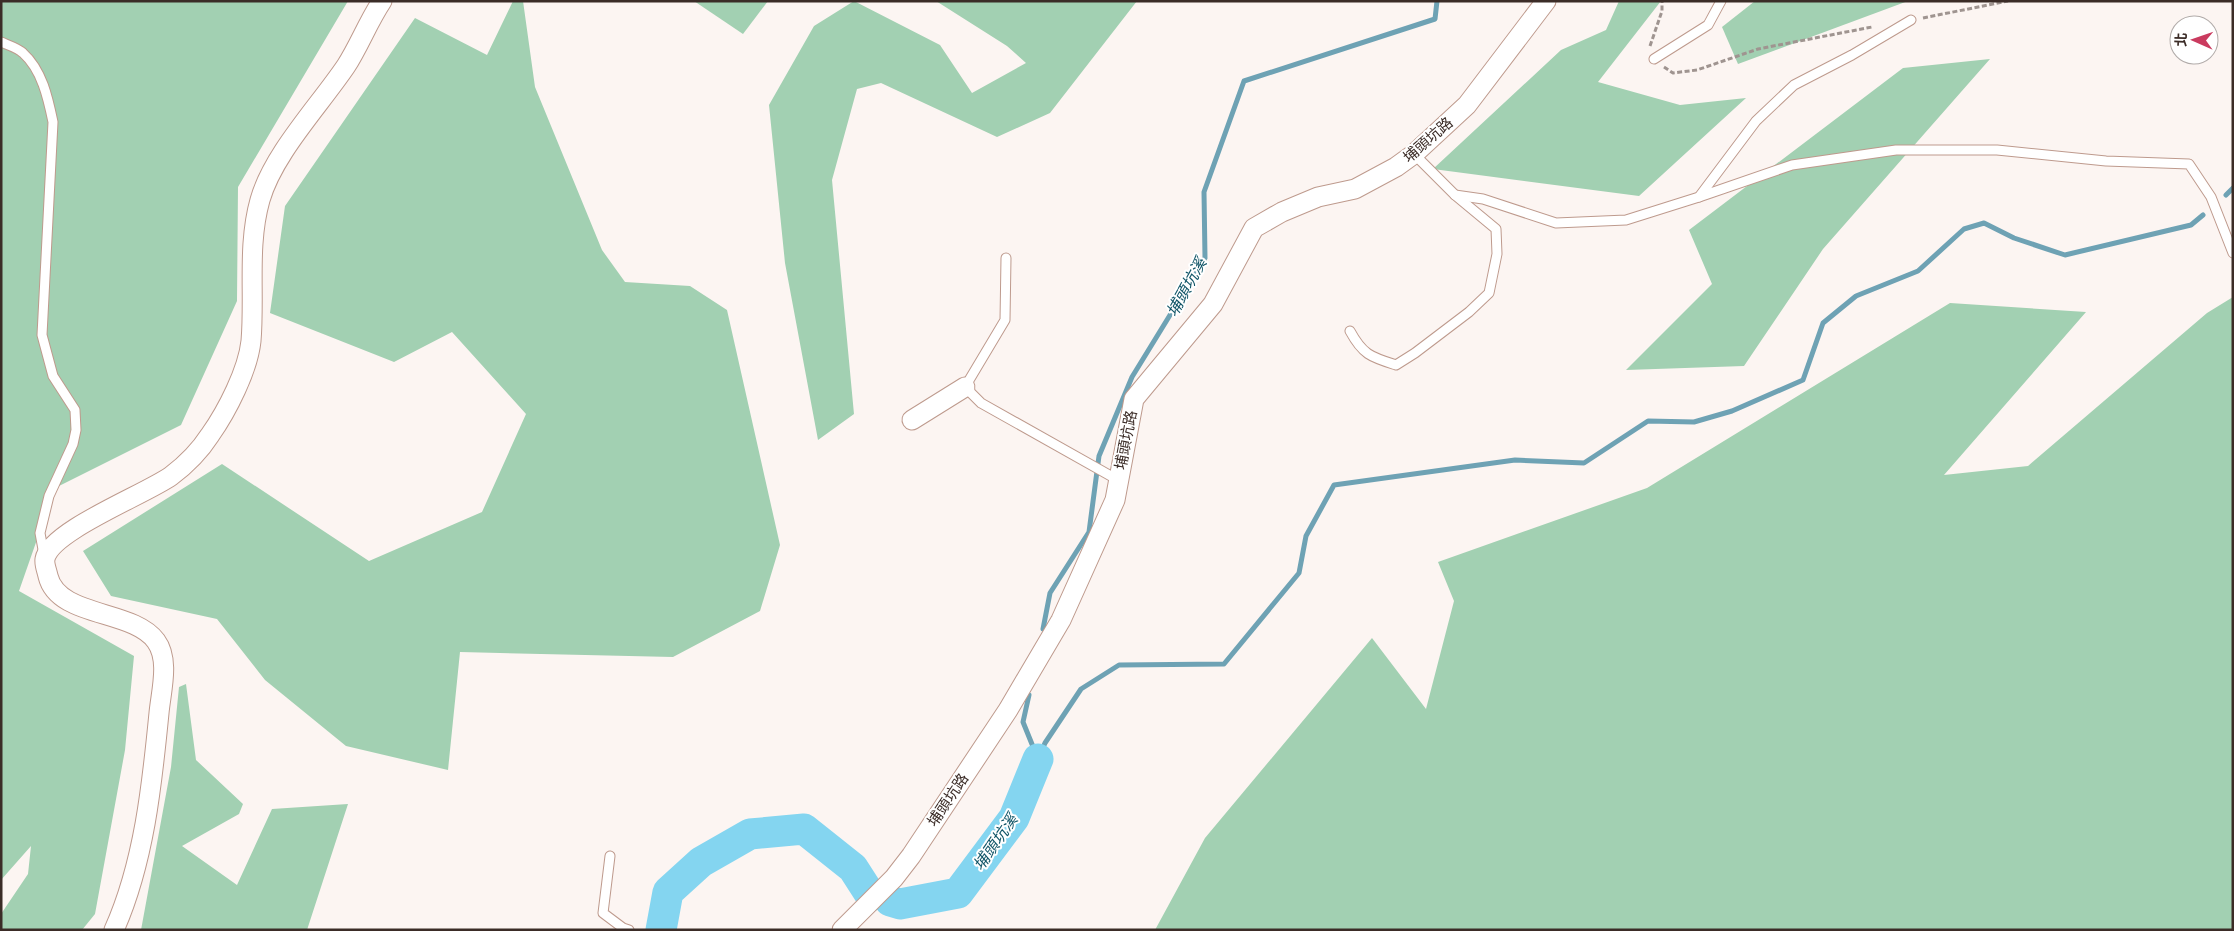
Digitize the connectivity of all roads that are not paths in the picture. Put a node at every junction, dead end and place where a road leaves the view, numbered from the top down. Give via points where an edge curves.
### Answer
1 (382, 1) edge
2 (1546, 1) edge
3 (1721, 1) edge
4 (1911, 20) road end
5 (1, 42) edge
6 (1654, 59) road end
7 (1414, 154) junction
8 (1455, 195) junction
9 (1699, 197) junction
10 (2233, 253) edge
11 (1006, 258) dead end
12 (1350, 331) dead end
13 (965, 387) junction
14 (912, 420) dead end
15 (1113, 477) junction
16 (44, 560) junction
17 (610, 856) dead end
18 (626, 929) edge
19 (114, 930) edge
20 (842, 930) edge

1 - 16 street via 347,65 310,113 268,179 255,226 250,344 241,378 212,432 193,458 169,477 67,533 50,548
2 - 7 street, 埔頭坑路 via 1467,105
3 - 6 lane via 1708,25
4 - 9 lane via 1794,85 1756,121
5 - 16 lane via 22,52 35,69 48,96 53,122 42,335 53,376 75,410 76,430 49,496 40,533
7 - 8 lane
7 - 15 street, 埔頭坑路 via 1355,188 1318,197 1254,228 1213,304 1134,399
8 - 9 lane via 1483,199 1556,223 1626,220
8 - 12 lane via 1496,230 1497,254 1489,293 1469,312 1396,365 1375,358 1360,348
9 - 10 lane via 1792,165 1896,150 1997,150 2106,161 2189,164 2211,197
11 - 13 lane via 1005,320
13 - 14 street
13 - 15 lane via 981,403
15 - 20 street, 埔頭坑路 via 1115,500 1060,620 1008,710 911,856 894,878
16 - 19 street via 56,593 142,628 156,641 164,663 152,784 136,864
17 - 18 lane via 603,913

